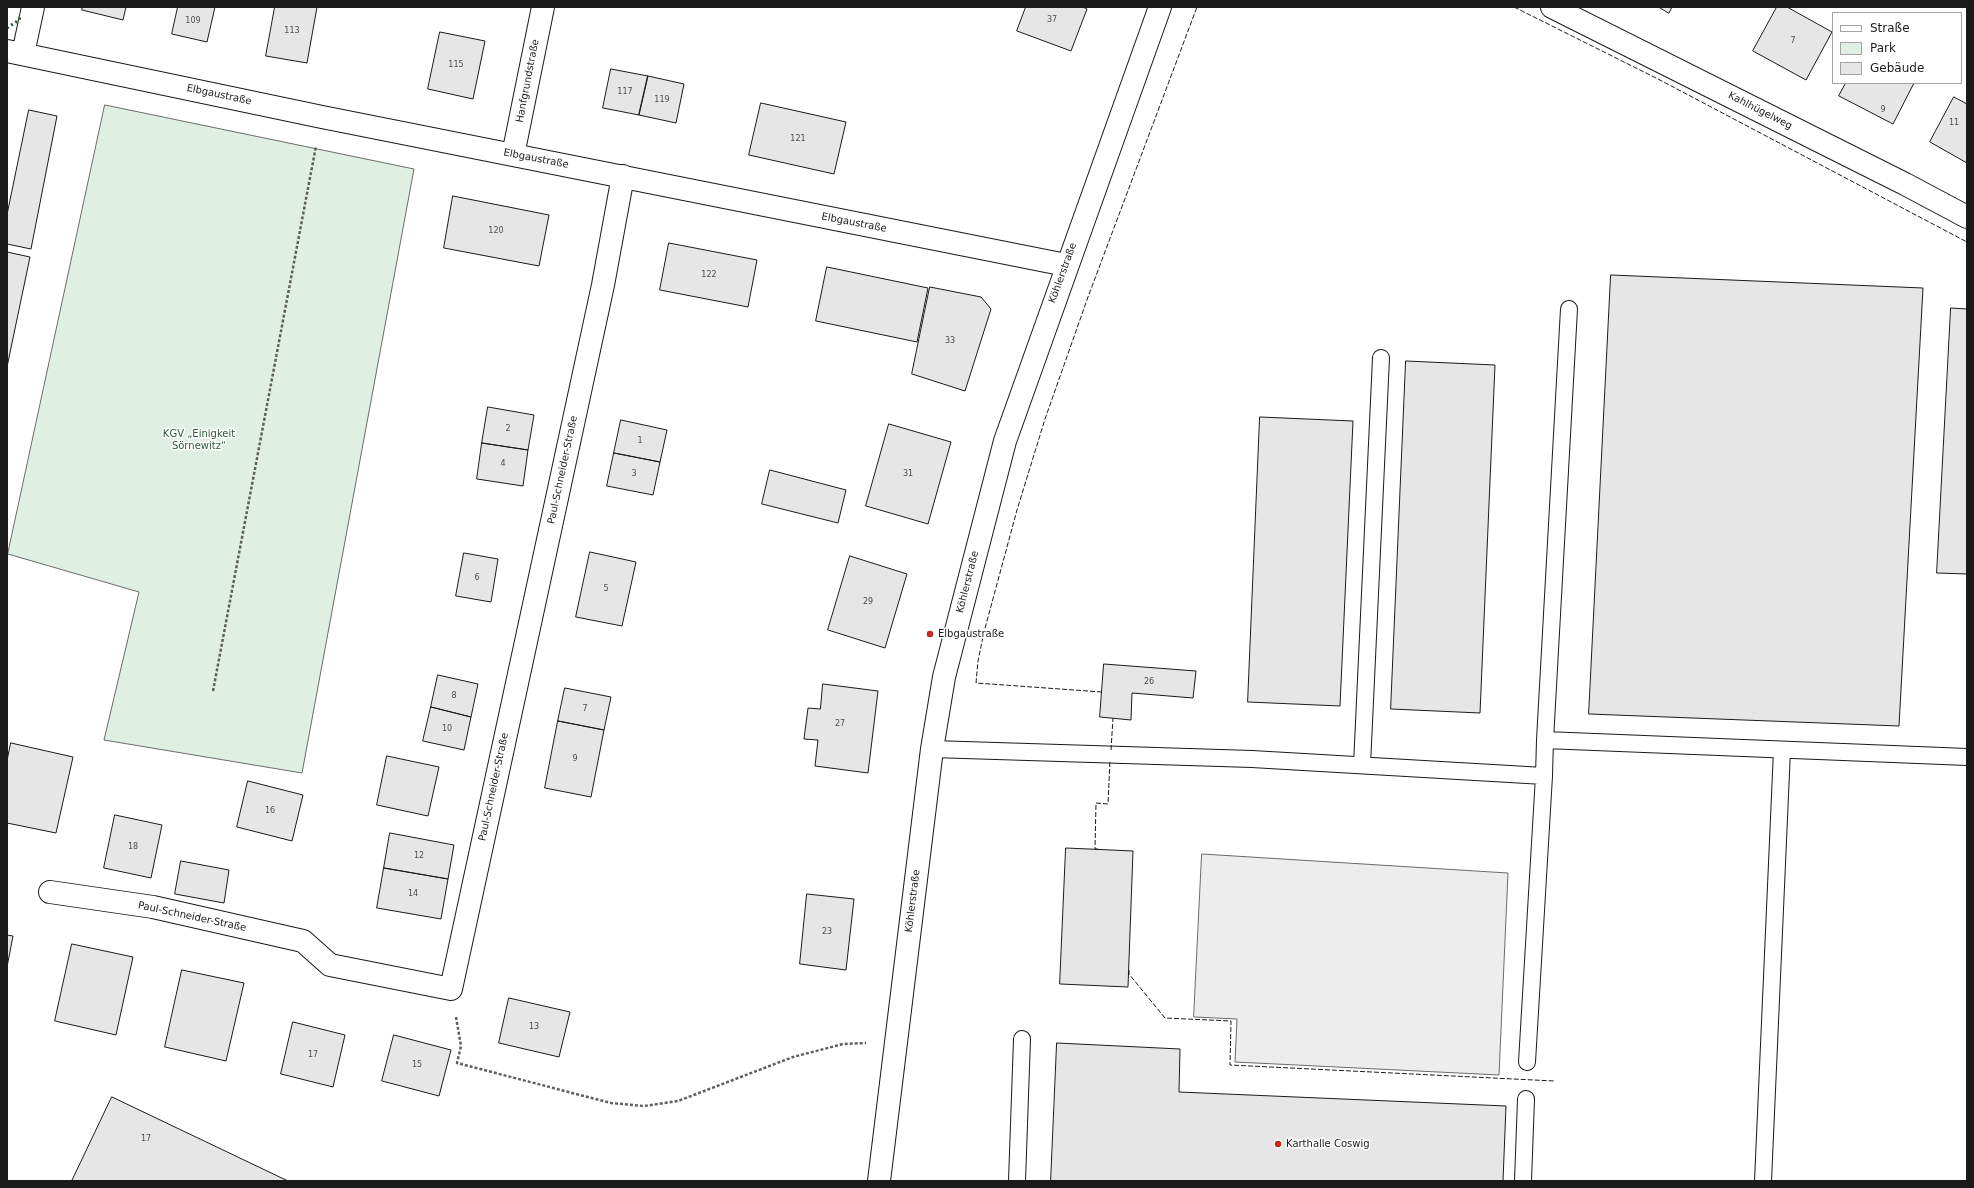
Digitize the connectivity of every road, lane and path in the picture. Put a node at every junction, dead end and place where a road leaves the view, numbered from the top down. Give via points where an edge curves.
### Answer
1 (33, 7) edge
2 (543, 7) edge
3 (1160, 7) edge
4 (1552, 7) edge
5 (15, 52) edge
6 (322, 117) junction
7 (513, 155) junction
8 (623, 176) junction
9 (1967, 217) edge
10 (1066, 266) junction
11 (1569, 309) dead end
12 (1381, 358) dead end
13 (213, 691) dead end
14 (1545, 740) junction
15 (932, 748) junction
16 (1782, 750) junction
17 (1967, 757) edge
18 (1362, 765) junction
19 (1544, 776) junction
20 (50, 892) dead end
21 (451, 989) junction
22 (1022, 1039) dead end
23 (896, 1041) junction
24 (1527, 1062) dead end
25 (1526, 1099) dead end
26 (879, 1181) edge
27 (1017, 1181) edge
28 (1523, 1181) edge
29 (1763, 1181) edge

1 - 5 street
2 - 7 street, Hanfgrundstraße
3 - 10 street, Köhlerstraße
4 - 9 street, Kahlhügelweg
5 - 6 street, Elbgaustraße
6 - 7 street, Elbgaustraße
6 - 13 path
7 - 8 street, Elbgaustraße
8 - 10 street, Elbgaustraße
8 - 21 street, Paul-Schneider-Straße via 603,286
10 - 15 street, Köhlerstraße via 1005,441 944,677
11 - 14 lane
12 - 18 lane
14 - 16 lane
14 - 19 lane
15 - 18 lane
15 - 23 street, Köhlerstraße
16 - 17 lane
16 - 29 lane
18 - 19 lane
19 - 24 lane
20 - 21 street, Paul-Schneider-Straße via 153,907 303,941 330,965
21 - 23 path via 461,1046 457,1063 611,1103 644,1106 678,1102 793,1057 843,1044
22 - 27 lane
23 - 26 street, Köhlerstraße
25 - 28 lane

